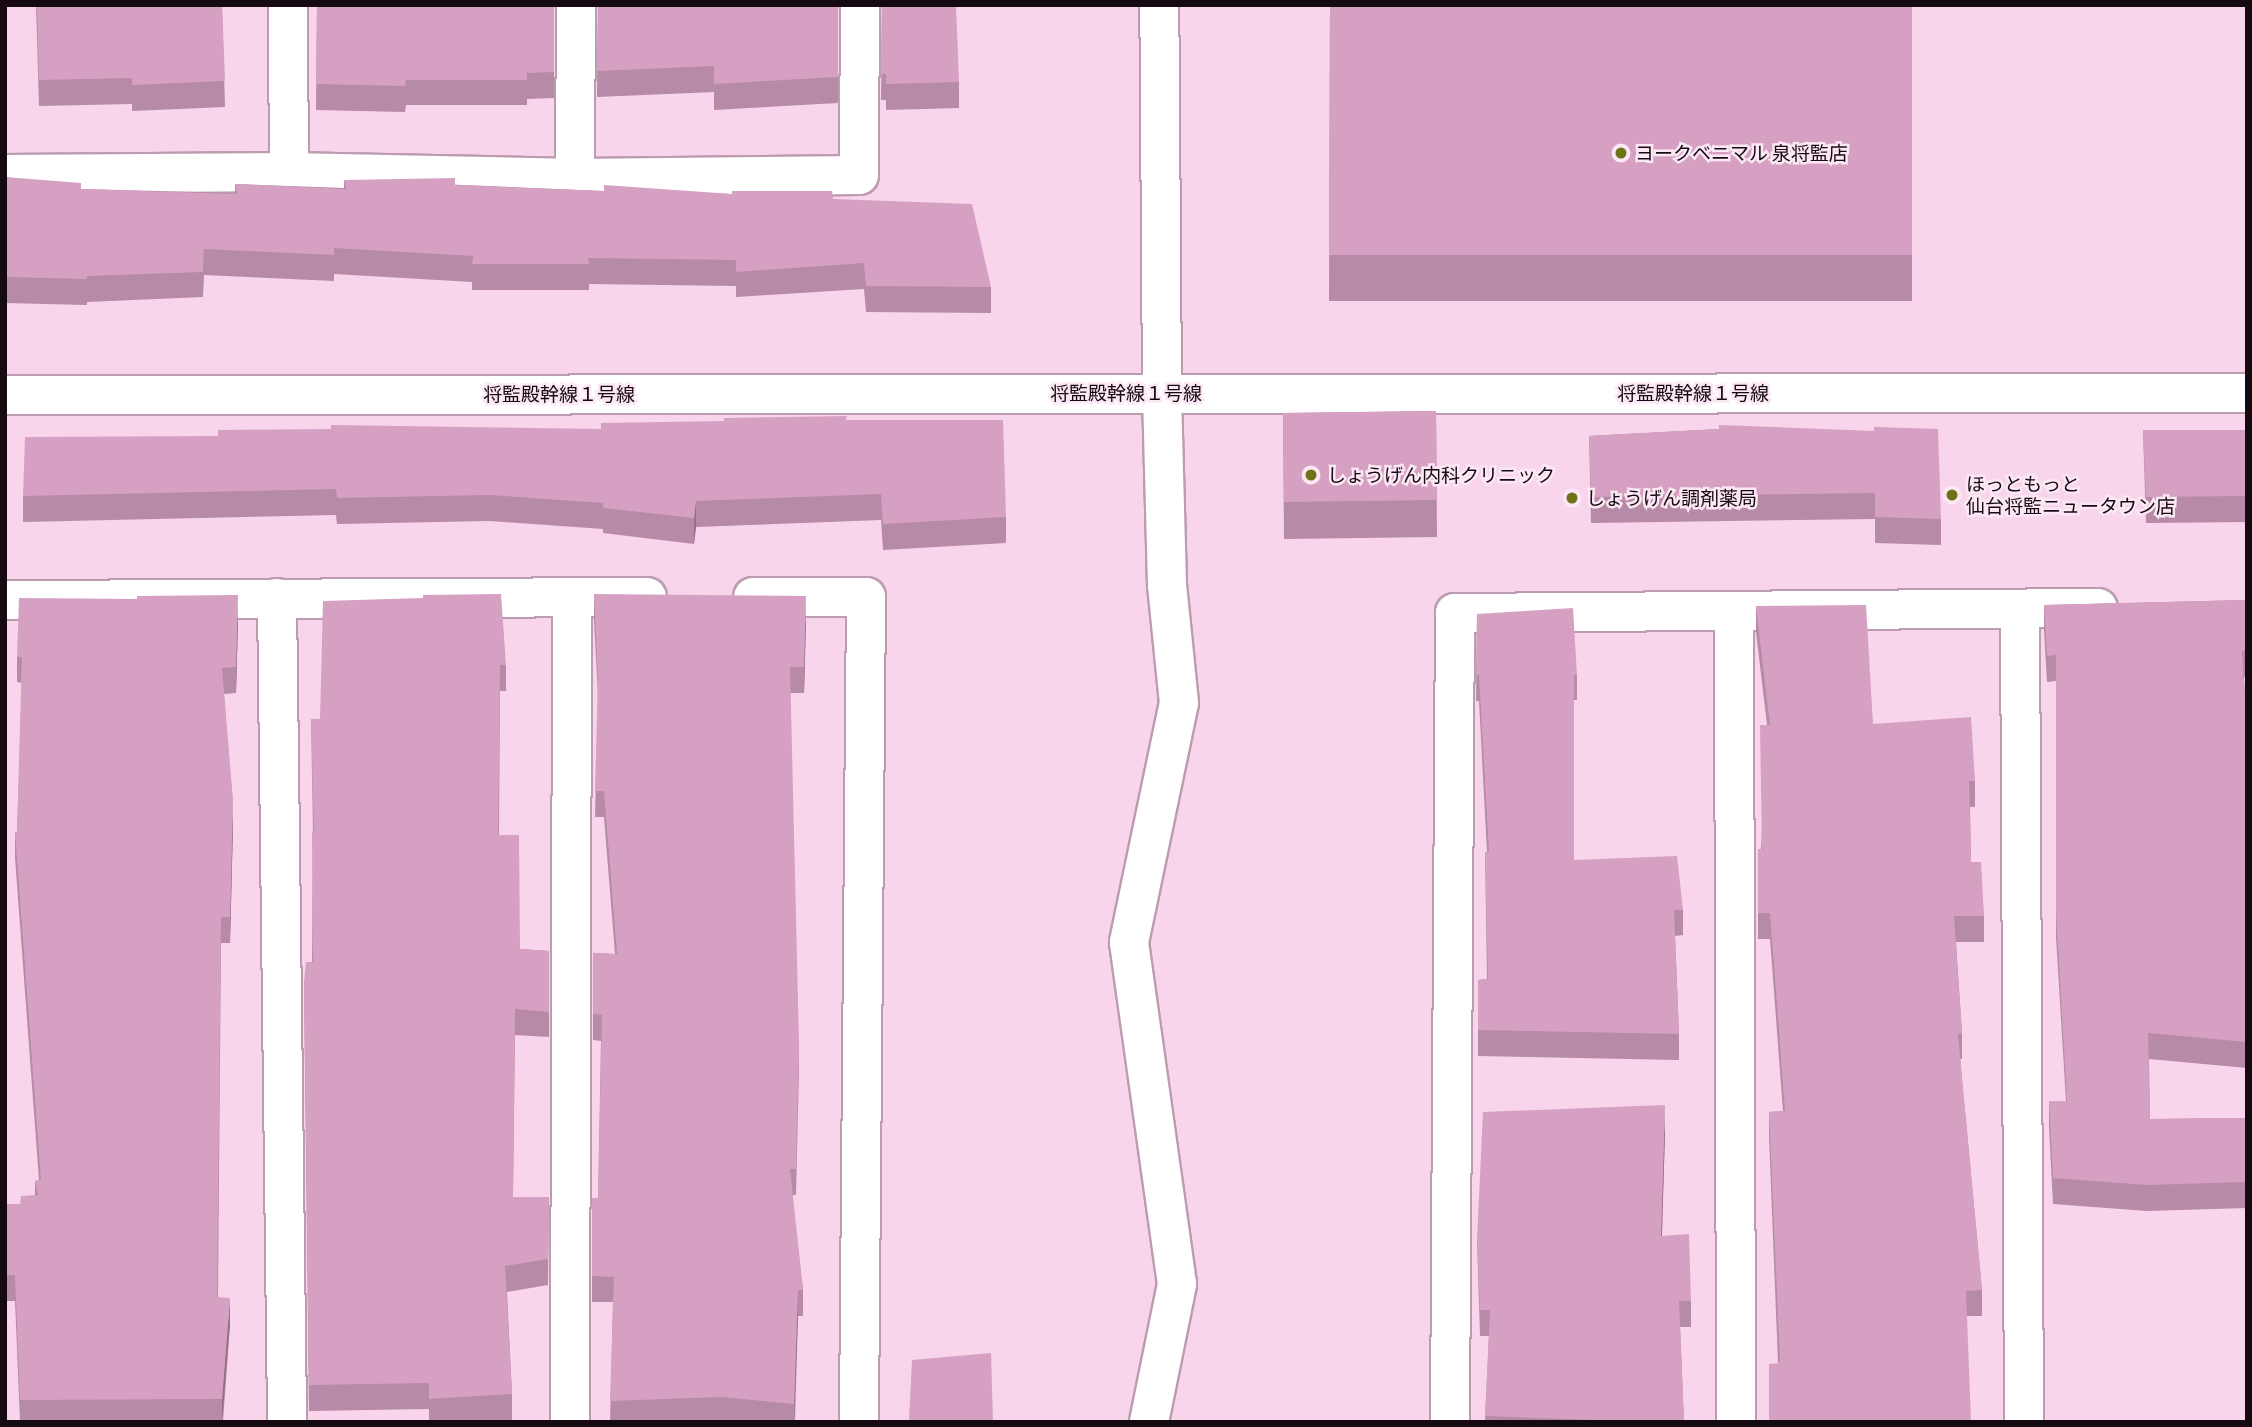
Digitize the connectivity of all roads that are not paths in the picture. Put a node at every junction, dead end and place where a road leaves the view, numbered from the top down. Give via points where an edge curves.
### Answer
1 (288, 5) edge
2 (576, 5) edge
3 (860, 5) edge
4 (1159, 5) edge
5 (289, 172) junction
6 (5, 174) edge
7 (575, 178) junction
8 (1162, 393) junction
9 (2247, 393) edge
10 (5, 395) edge
11 (572, 597) junction
12 (679, 597) edge
13 (719, 597) edge
14 (277, 598) junction
15 (5, 600) edge
16 (2127, 607) edge
17 (2020, 610) junction
18 (1734, 611) junction
19 (287, 1422) edge
20 (570, 1422) edge
21 (859, 1422) edge
22 (1149, 1422) edge
23 (1450, 1422) edge
24 (1736, 1422) edge
25 (2024, 1422) edge

1 - 5 street
2 - 7 street
3 - 7 street via 859,175
4 - 8 street
5 - 6 street
5 - 7 street
8 - 9 street, 将監殿幹線１号線
8 - 10 street, 将監殿幹線１号線
8 - 22 street via 1167,585 1179,703 1129,942 1177,1284
11 - 12 street
11 - 14 street
11 - 20 street
13 - 21 street via 866,597
14 - 15 street
14 - 19 street
16 - 17 street
17 - 18 street
17 - 25 street
18 - 23 street via 1455,613
18 - 24 street

